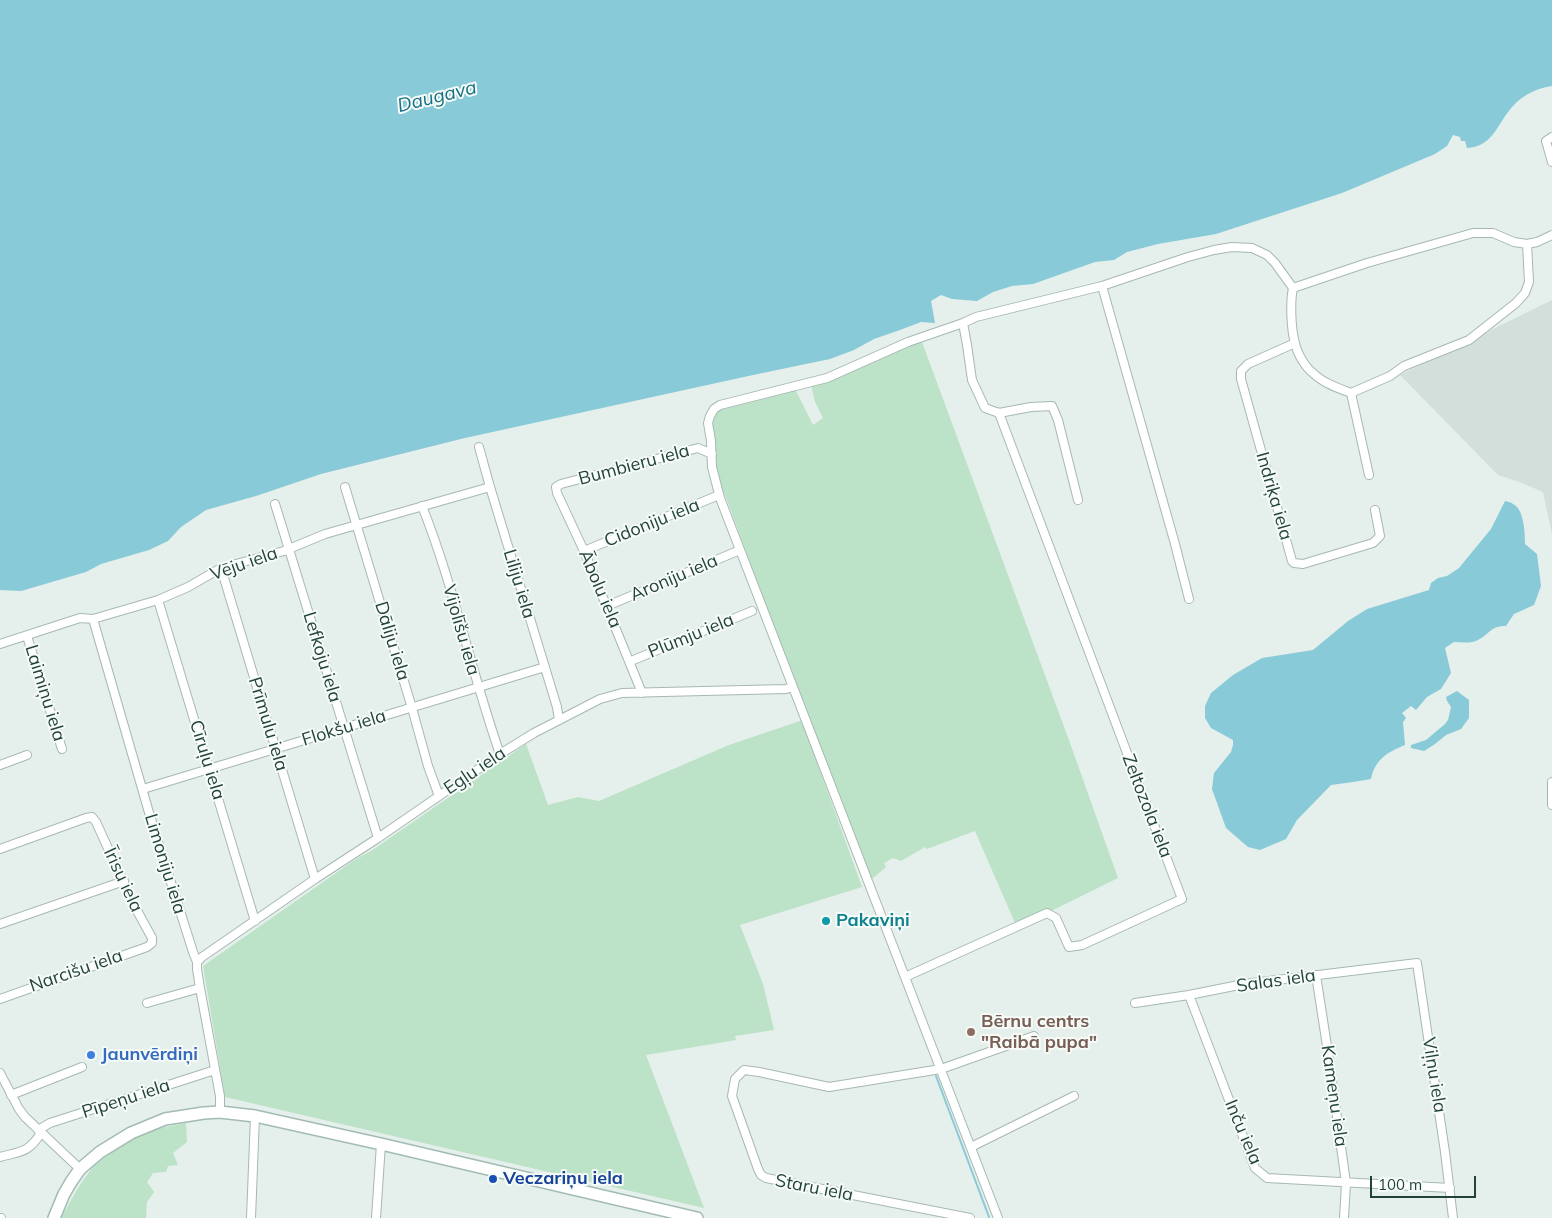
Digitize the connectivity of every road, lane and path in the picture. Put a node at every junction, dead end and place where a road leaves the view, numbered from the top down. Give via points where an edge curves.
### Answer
1 (1549, 139) edge
2 (1552, 162) edge
3 (1552, 235) edge
4 (1527, 244) junction
5 (1102, 286) junction
6 (1293, 288) junction
7 (963, 323) junction
8 (1295, 343) junction
9 (1351, 393) junction
10 (999, 413) junction
11 (479, 447) dead end
12 (712, 454) junction
13 (1369, 475) dead end
14 (345, 487) dead end
15 (490, 487) junction
16 (556, 487) joint
17 (719, 495) junction
18 (1078, 500) dead end
19 (275, 504) dead end
20 (422, 506) junction
21 (1375, 510) dead end
22 (356, 525) junction
23 (288, 549) junction
24 (740, 550) junction
25 (584, 551) junction
26 (221, 568) junction
27 (1189, 599) dead end
28 (158, 600) junction
29 (607, 606) junction
30 (752, 611) dead end
31 (94, 619) junction
32 (28, 636) junction
33 (0, 644) edge
34 (630, 661) junction
35 (545, 667) junction
36 (792, 687) junction
37 (478, 688) junction
38 (642, 692) junction
39 (412, 708) junction
40 (560, 720) junction
41 (344, 728) junction
42 (276, 748) junction
43 (62, 749) dead end
44 (500, 754) junction
45 (27, 755) dead end
46 (0, 765) edge
47 (209, 768) junction
48 (1552, 782) edge
49 (142, 789) junction
50 (439, 796) junction
51 (1552, 804) edge
52 (378, 838) junction
53 (0, 849) edge
54 (315, 879) junction
55 (124, 881) junction
56 (255, 921) junction
57 (0, 924) edge
58 (152, 943) joint
59 (198, 962) junction
60 (1417, 963) joint
61 (1316, 975) junction
62 (905, 978) junction
63 (200, 988) junction
64 (1189, 995) junction
65 (0, 999) edge
66 (147, 1003) dead end
67 (1135, 1003) dead end
68 (1034, 1036) dead end
69 (82, 1067) dead end
70 (941, 1069) junction
71 (215, 1070) junction
72 (0, 1073) edge
73 (11, 1095) junction
74 (1074, 1096) dead end
75 (220, 1112) junction
76 (255, 1116) junction
77 (40, 1132) junction
78 (380, 1144) junction
79 (971, 1147) junction
80 (0, 1157) edge
81 (80, 1170) junction
82 (1346, 1183) junction
83 (1450, 1188) junction
84 (54, 1218) edge
85 (251, 1218) edge
86 (376, 1218) edge
87 (697, 1218) edge
88 (970, 1218) edge
89 (998, 1218) edge
90 (1344, 1218) edge
91 (1453, 1218) edge

1 - 2 street
3 - 4 street
4 - 6 street via 1493,233 1473,233
4 - 9 street via 1529,282 1525,293 1516,302 1468,340 1404,366 1390,376
5 - 6 street via 1188,257 1232,247 1252,248 1267,255
5 - 7 street via 988,313
5 - 27 street
6 - 8 street
7 - 10 street via 972,380 986,408
7 - 12 street via 908,342 827,378 730,402 714,409 708,423
8 - 9 street via 1312,373
8 - 21 street, Indriķa iela via 1248,364 1241,371 1292,561 1303,564 1374,543 1380,536
9 - 13 street
10 - 18 street via 1052,406
10 - 62 street, Zeltozola iela via 1182,899 1082,945 1068,947 1056,918 1047,913
11 - 15 street, Liliju iela
12 - 16 street, Bumbieru iela via 698,448
12 - 17 street
14 - 22 street, Dāliju iela
15 - 20 street, Vēju iela
15 - 35 street, Liliju iela
16 - 25 street, Ābolu iela
17 - 24 street
17 - 25 street, Cidoniju iela
19 - 23 street, Lefkoju iela
20 - 22 street, Vēju iela
20 - 37 street, Vijolīšu iela via 434,536
22 - 23 street, Vēju iela
22 - 39 street, Dāliju iela
23 - 26 street, Vēju iela
23 - 41 street, Lefkoju iela
24 - 29 street, Aroniju iela
24 - 36 street
25 - 29 street, Ābolu iela
26 - 28 street, Vēju iela
26 - 42 street, Prīmulu iela
28 - 31 street, Vēju iela
28 - 47 street, Cīruļu iela
29 - 34 street, Ābolu iela
30 - 34 street, Plūmju iela
31 - 32 street, Vēju iela via 80,618
31 - 49 street, Limoniju iela
32 - 33 street, Vēju iela
32 - 43 street, Laimiņu iela
34 - 38 street, Ābolu iela
35 - 37 street, Flokšu iela
35 - 40 street, Liliju iela
36 - 38 street, Egļu iela
36 - 62 street
37 - 39 street, Flokšu iela
37 - 44 street, Vijolīšu iela
38 - 40 street, Egļu iela via 608,695
39 - 41 street, Flokšu iela
39 - 50 street, Dāliju iela
40 - 44 street, Egļu iela
41 - 42 street, Flokšu iela
41 - 52 street, Lefkoju iela
42 - 47 street, Flokšu iela
42 - 54 street, Prīmulu iela
44 - 50 street, Egļu iela
45 - 46 street
47 - 49 street, Flokšu iela
47 - 56 street, Cīruļu iela
48 - 51 street
49 - 59 street, Limoniju iela
50 - 52 street, Egļu iela
52 - 54 street, Egļu iela
53 - 55 street, Īrisu iela via 92,818
54 - 56 street, Egļu iela
55 - 57 street
55 - 58 street, Īrisu iela
56 - 59 street, Egļu iela via 202,956
58 - 65 street, Narcišu iela
59 - 63 street, Limoniju iela
60 - 61 street, Salas iela
60 - 83 street, Viļņu iela
61 - 64 street, Salas iela
61 - 82 street, Kameņu iela
62 - 70 street
63 - 66 street
63 - 71 street, Limoniju iela
64 - 67 street, Salas iela
64 - 82 street, Inču iela via 1255,1168 1267,1178
68 - 70 street
69 - 73 street
70 - 79 street
70 - 88 street, Staru iela via 829,1087 744,1070 735,1079 732,1096 758,1169 766,1178
71 - 75 street, Limoniju iela
71 - 77 street, Pīpeņu iela via 50,1123
72 - 73 street
73 - 77 street
74 - 79 street
75 - 76 main road
75 - 81 main road via 181,1116 148,1125 100,1152
76 - 78 main road
76 - 85 street
77 - 80 street via 33,1146
77 - 81 street
78 - 86 street
78 - 87 main road
79 - 89 street
81 - 84 main road via 64,1194
82 - 83 street, Inču iela
82 - 90 street, Kameņu iela
83 - 91 street, Viļņu iela

